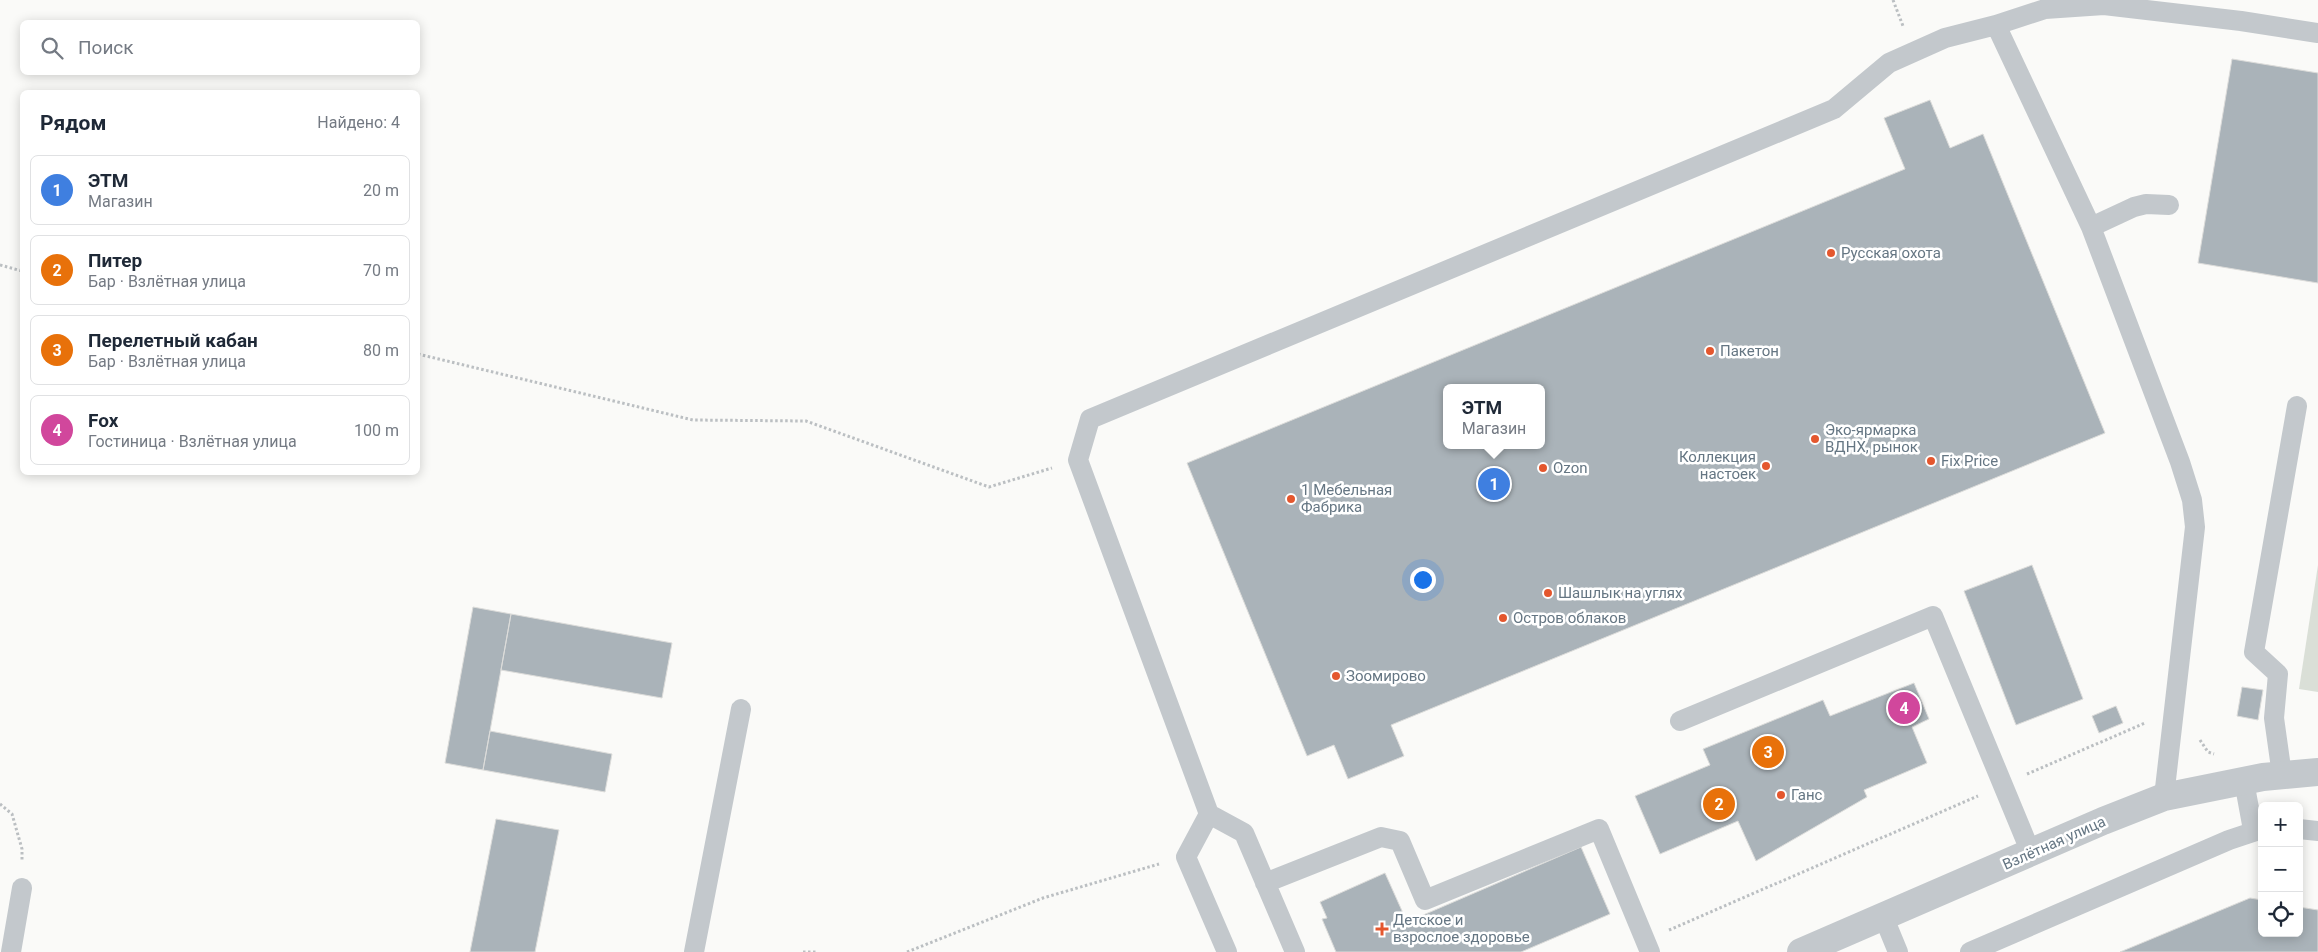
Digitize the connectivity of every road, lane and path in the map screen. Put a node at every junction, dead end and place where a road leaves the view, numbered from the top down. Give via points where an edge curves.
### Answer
1 (1996, 25) junction
2 (2318, 33) edge
3 (2169, 205) dead end
4 (2091, 227) junction
5 (0, 265) edge
6 (20, 270) edge
7 (420, 354) edge
8 (2297, 406) dead end
9 (1078, 460) junction
10 (741, 709) dead end
11 (1680, 721) dead end
12 (2171, 724) junction
13 (2318, 772) edge
14 (2282, 775) junction
15 (2244, 781) junction
16 (2002, 785) junction
17 (2164, 798) junction
18 (0, 804) edge
19 (1209, 814) junction
20 (2303, 829) edge
21 (2258, 830) edge
22 (2318, 831) edge
23 (2031, 853) junction
24 (1186, 857) junction
25 (1265, 883) junction
26 (22, 888) joint
27 (1884, 918) junction
28 (1648, 946) edge
29 (11, 952) edge
30 (694, 952) edge
31 (804, 952) edge
32 (816, 952) edge
33 (907, 952) edge
34 (1227, 952) edge
35 (1295, 952) edge
36 (1801, 952) edge
37 (1898, 952) edge
38 (1970, 952) edge

1 - 2 lane via 2045,9 2104,5 2241,20
1 - 4 lane
1 - 9 lane via 1946,38 1889,63 1834,109 1090,419
3 - 4 lane via 2134,207
4 - 12 lane via 2192,500 2195,527
5 - 6 path
7 - 9 path via 693,420 806,421 989,487
8 - 14 lane via 2254,652 2278,674 2274,718
9 - 19 lane
10 - 30 lane
11 - 16 lane via 1932,616
12 - 16 path via 2146,722
12 - 17 lane
13 - 14 street, Взлётная улица
14 - 15 street, Взлётная улица
15 - 17 street, Взлётная улица
15 - 21 lane
16 - 23 lane
16 - 28 path
17 - 23 street, Взлётная улица
18 - 26 path via 12,814 22,849
19 - 24 lane
19 - 25 lane via 1244,833
20 - 22 lane
21 - 38 lane
23 - 27 street, Взлётная улица
24 - 33 path via 1043,898
24 - 34 lane
25 - 28 lane via 1381,837 1400,841 1425,900 1599,829
25 - 35 lane
26 - 29 lane
27 - 36 street, Взлётная улица
27 - 37 lane
31 - 32 path

